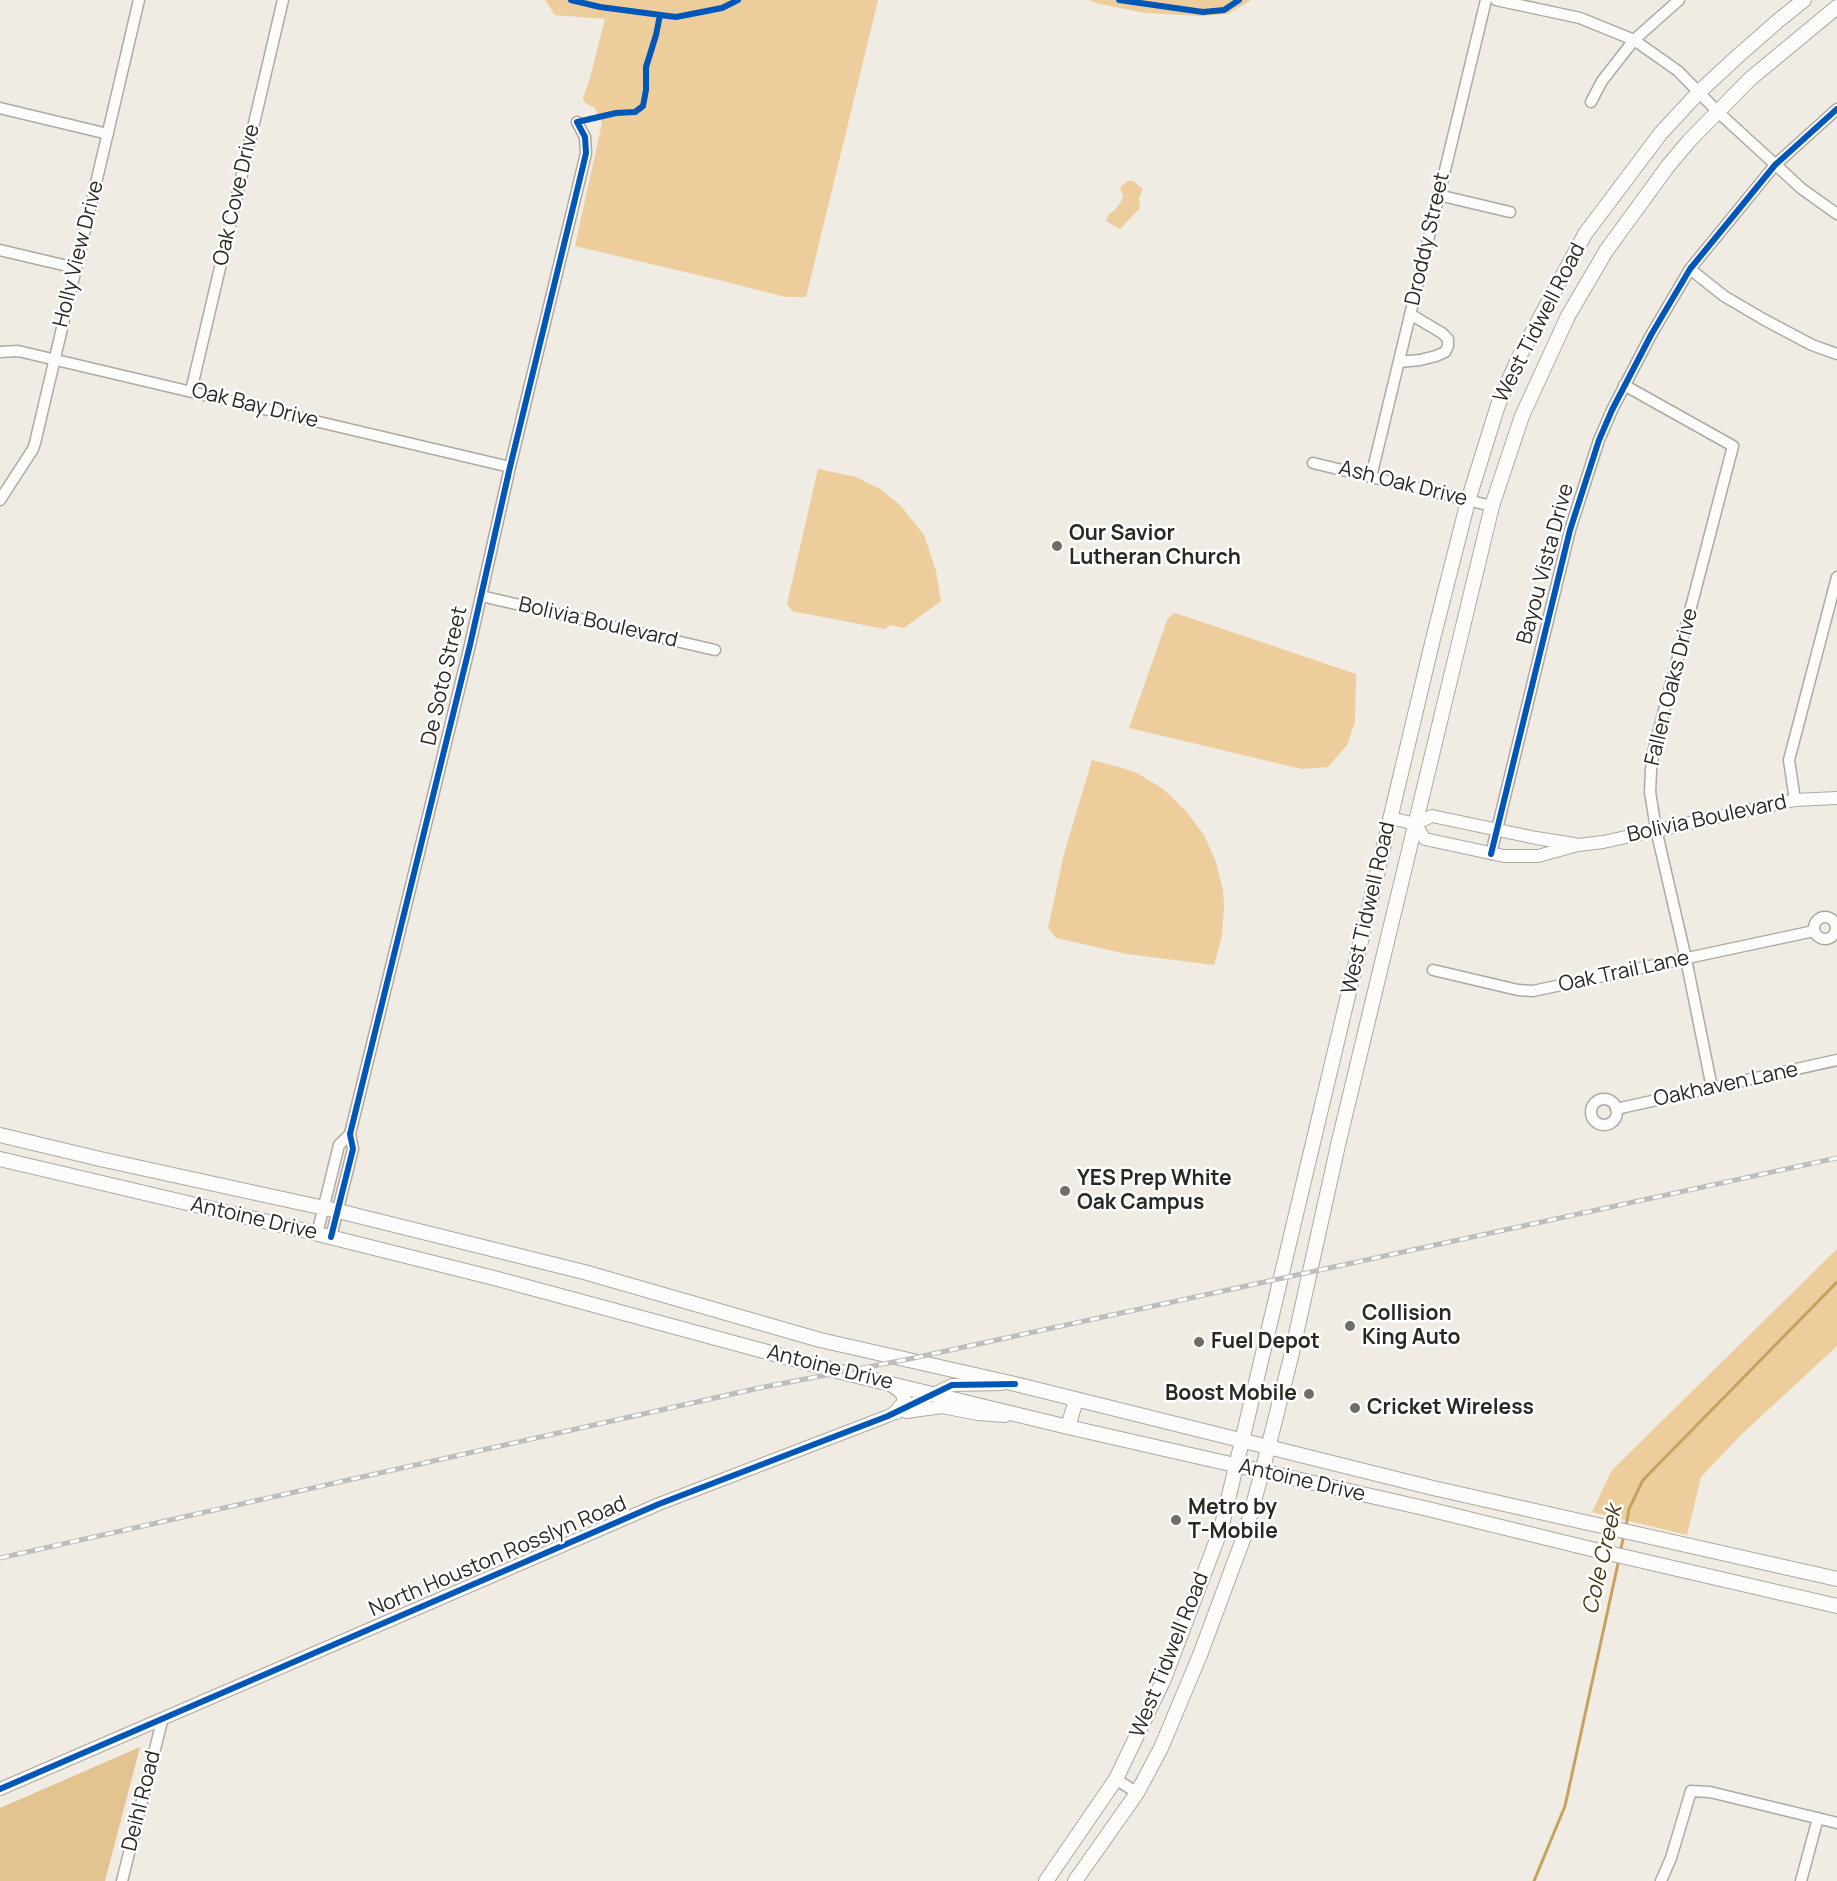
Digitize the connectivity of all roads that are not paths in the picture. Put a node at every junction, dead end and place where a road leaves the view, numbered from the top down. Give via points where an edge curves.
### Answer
1 (139, 0) edge
2 (283, 0) edge
3 (1485, 0) edge
4 (1496, 0) edge
5 (1679, 0) edge
6 (1804, 0) edge
7 (1837, 7) edge
8 (1634, 40) junction
9 (1699, 92) junction
10 (1591, 102) dead end
11 (0, 108) edge
12 (1837, 109) edge
13 (1718, 112) junction
14 (577, 122) dead end
15 (108, 134) junction
16 (1775, 165) junction
17 (1438, 195) junction
18 (1510, 212) dead end
19 (1837, 214) edge
20 (0, 250) edge
21 (76, 268) junction
22 (1690, 269) junction
23 (1546, 304) junction
24 (1410, 314) junction
25 (1568, 316) junction
26 (0, 352) edge
27 (1837, 354) edge
28 (54, 359) junction
29 (1399, 362) junction
30 (1624, 385) junction
31 (190, 391) junction
32 (1312, 463) dead end
33 (510, 467) junction
34 (1371, 477) junction
35 (0, 500) edge
36 (1468, 501) junction
37 (1492, 506) junction
38 (1837, 577) edge
39 (481, 596) junction
40 (1433, 639) junction
41 (1458, 647) junction
42 (715, 650) dead end
43 (1837, 798) edge
44 (1795, 800) junction
45 (1391, 818) junction
46 (1415, 824) junction
47 (1656, 829) junction
48 (1496, 830) junction
49 (1578, 845) junction
50 (1491, 854) junction
51 (1814, 931) dead end
52 (1686, 959) junction
53 (1433, 970) dead end
54 (1349, 994) junction
55 (1373, 999) junction
56 (1837, 1053) edge
57 (1837, 1061) edge
58 (1712, 1088) junction
59 (1616, 1109) dead end
60 (350, 1134) junction
61 (0, 1135) edge
62 (1314, 1139) junction
63 (1338, 1145) junction
64 (0, 1159) edge
65 (323, 1208) junction
66 (338, 1211) junction
67 (317, 1234) junction
68 (332, 1238) junction
69 (1275, 1306) junction
70 (1300, 1311) junction
71 (891, 1384) junction
72 (1015, 1384) junction
73 (934, 1394) junction
74 (1076, 1400) junction
75 (892, 1414) junction
76 (1031, 1418) junction
77 (1068, 1427) junction
78 (1243, 1442) junction
79 (1268, 1448) junction
80 (1236, 1465) junction
81 (1262, 1473) junction
82 (1807, 1572) junction
83 (1837, 1579) edge
84 (1801, 1598) junction
85 (1837, 1606) edge
86 (162, 1720) junction
87 (1116, 1779) junction
88 (0, 1789) edge
89 (1137, 1793) junction
90 (1818, 1818) junction
91 (1837, 1823) edge
92 (122, 1881) edge
93 (1046, 1881) edge
94 (1076, 1881) edge
95 (1661, 1881) edge
96 (1801, 1881) edge

1 - 15 street, Holly View Drive
2 - 31 street, Oak Cove Drive
3 - 17 street, Droddy Street
4 - 8 street via 1580,18
5 - 8 street
6 - 9 main road, West Tidwell Road
7 - 13 main road, West Tidwell Road via 1750,79
8 - 9 street via 1678,71
8 - 10 street
9 - 13 street
9 - 23 main road, West Tidwell Road via 1661,133 1585,234
11 - 15 street
12 - 16 street, Bayou Vista Drive
13 - 16 street
13 - 25 main road, West Tidwell Road via 1668,166 1606,251
14 - 33 street, De Soto Street via 585,137 586,153
15 - 21 street, Holly View Drive
16 - 19 street
16 - 22 street, Bayou Vista Drive
17 - 18 street
17 - 24 street, Droddy Street
20 - 21 street
21 - 28 street, Holly View Drive
22 - 27 street via 1724,296 1763,319
22 - 30 street, Bayou Vista Drive
23 - 25 main road
23 - 36 main road, West Tidwell Road via 1498,405
24 - 29 street, Droddy Street
24 - 29 street via 1442,333 1448,346 1436,356
25 - 37 main road, West Tidwell Road via 1522,416
26 - 28 street, Oak Bay Drive via 18,351
28 - 31 street, Oak Bay Drive
28 - 35 street, Holly View Drive via 33,449
29 - 34 street, Droddy Street
30 - 47 street, Fallen Oaks Drive via 1733,446 1654,749 1650,792
30 - 48 street, Bayou Vista Drive via 1599,440 1570,530
31 - 33 street, Oak Bay Drive
32 - 34 street, Ash Oak Drive
33 - 39 street, De Soto Street
34 - 36 street, Ash Oak Drive
36 - 37 street, Ash Oak Drive
36 - 40 main road, West Tidwell Road
37 - 41 main road, West Tidwell Road
38 - 44 street via 1789,760
39 - 42 street, Bolivia Boulevard
39 - 60 street, De Soto Street
40 - 41 main road
40 - 45 main road, West Tidwell Road
41 - 46 main road, West Tidwell Road
43 - 44 street, Bolivia Boulevard
44 - 47 street, Bolivia Boulevard
45 - 46 street, Bolivia Boulevard
45 - 54 main road, West Tidwell Road
46 - 48 street, Bolivia Boulevard via 1432,816
46 - 50 street, Bolivia Boulevard via 1425,839
46 - 55 main road, West Tidwell Road
47 - 49 street, Bolivia Boulevard
47 - 52 street, Fallen Oaks Drive
48 - 49 street, Bolivia Boulevard
48 - 50 street, Bayou Vista Drive
49 - 50 street, Bolivia Boulevard via 1538,856
51 - 52 street, Oak Trail Lane
52 - 53 street, Oak Trail Lane via 1533,991
52 - 58 street, Fallen Oaks Drive
54 - 55 main road
54 - 62 main road, West Tidwell Road
55 - 63 main road, West Tidwell Road
56 - 57 street, Oakhaven Lane
57 - 58 street, Oakhaven Lane
58 - 59 street, Oakhaven Lane
60 - 65 street, De Soto Street via 339,1145
60 - 66 street, De Soto Street via 353,1149
61 - 65 main road, Antoine Drive
62 - 63 main road
62 - 69 main road, West Tidwell Road
63 - 70 main road, West Tidwell Road
64 - 67 main road, Antoine Drive
65 - 66 main road, Antoine Drive
65 - 67 street, De Soto Street
66 - 68 street, De Soto Street
66 - 72 main road, Antoine Drive via 584,1272 820,1340
67 - 68 main road, Antoine Drive
68 - 71 main road, Antoine Drive
69 - 70 main road
69 - 78 main road, West Tidwell Road
70 - 79 main road, West Tidwell Road
71 - 73 main road, Antoine Drive
71 - 75 main road via 903,1393 904,1399
72 - 73 street, North Houston Rosslyn Road via 952,1385
72 - 74 main road, Antoine Drive
73 - 75 street, North Houston Rosslyn Road
73 - 76 main road, Antoine Drive
74 - 77 main road
74 - 78 main road, Antoine Drive
75 - 76 street, North Houston Rosslyn Road via 942,1407
75 - 86 street, North Houston Rosslyn Road via 659,1504
76 - 77 main road, Antoine Drive
77 - 80 main road, Antoine Drive
78 - 79 main road, Antoine Drive
78 - 80 main road, West Tidwell Road
79 - 81 main road, West Tidwell Road
79 - 82 main road, Antoine Drive
80 - 81 main road, Antoine Drive
80 - 87 main road, West Tidwell Road via 1221,1529 1164,1679
81 - 84 main road, Antoine Drive
81 - 89 main road, West Tidwell Road via 1200,1655 1161,1748
82 - 83 main road, Antoine Drive
82 - 84 main road
84 - 85 main road, Antoine Drive
86 - 88 street, North Houston Rosslyn Road
86 - 92 street, Deihl Road
87 - 89 street
87 - 93 main road, West Tidwell Road
89 - 94 main road, West Tidwell Road
90 - 91 street
90 - 95 street via 1691,1791
90 - 96 street

